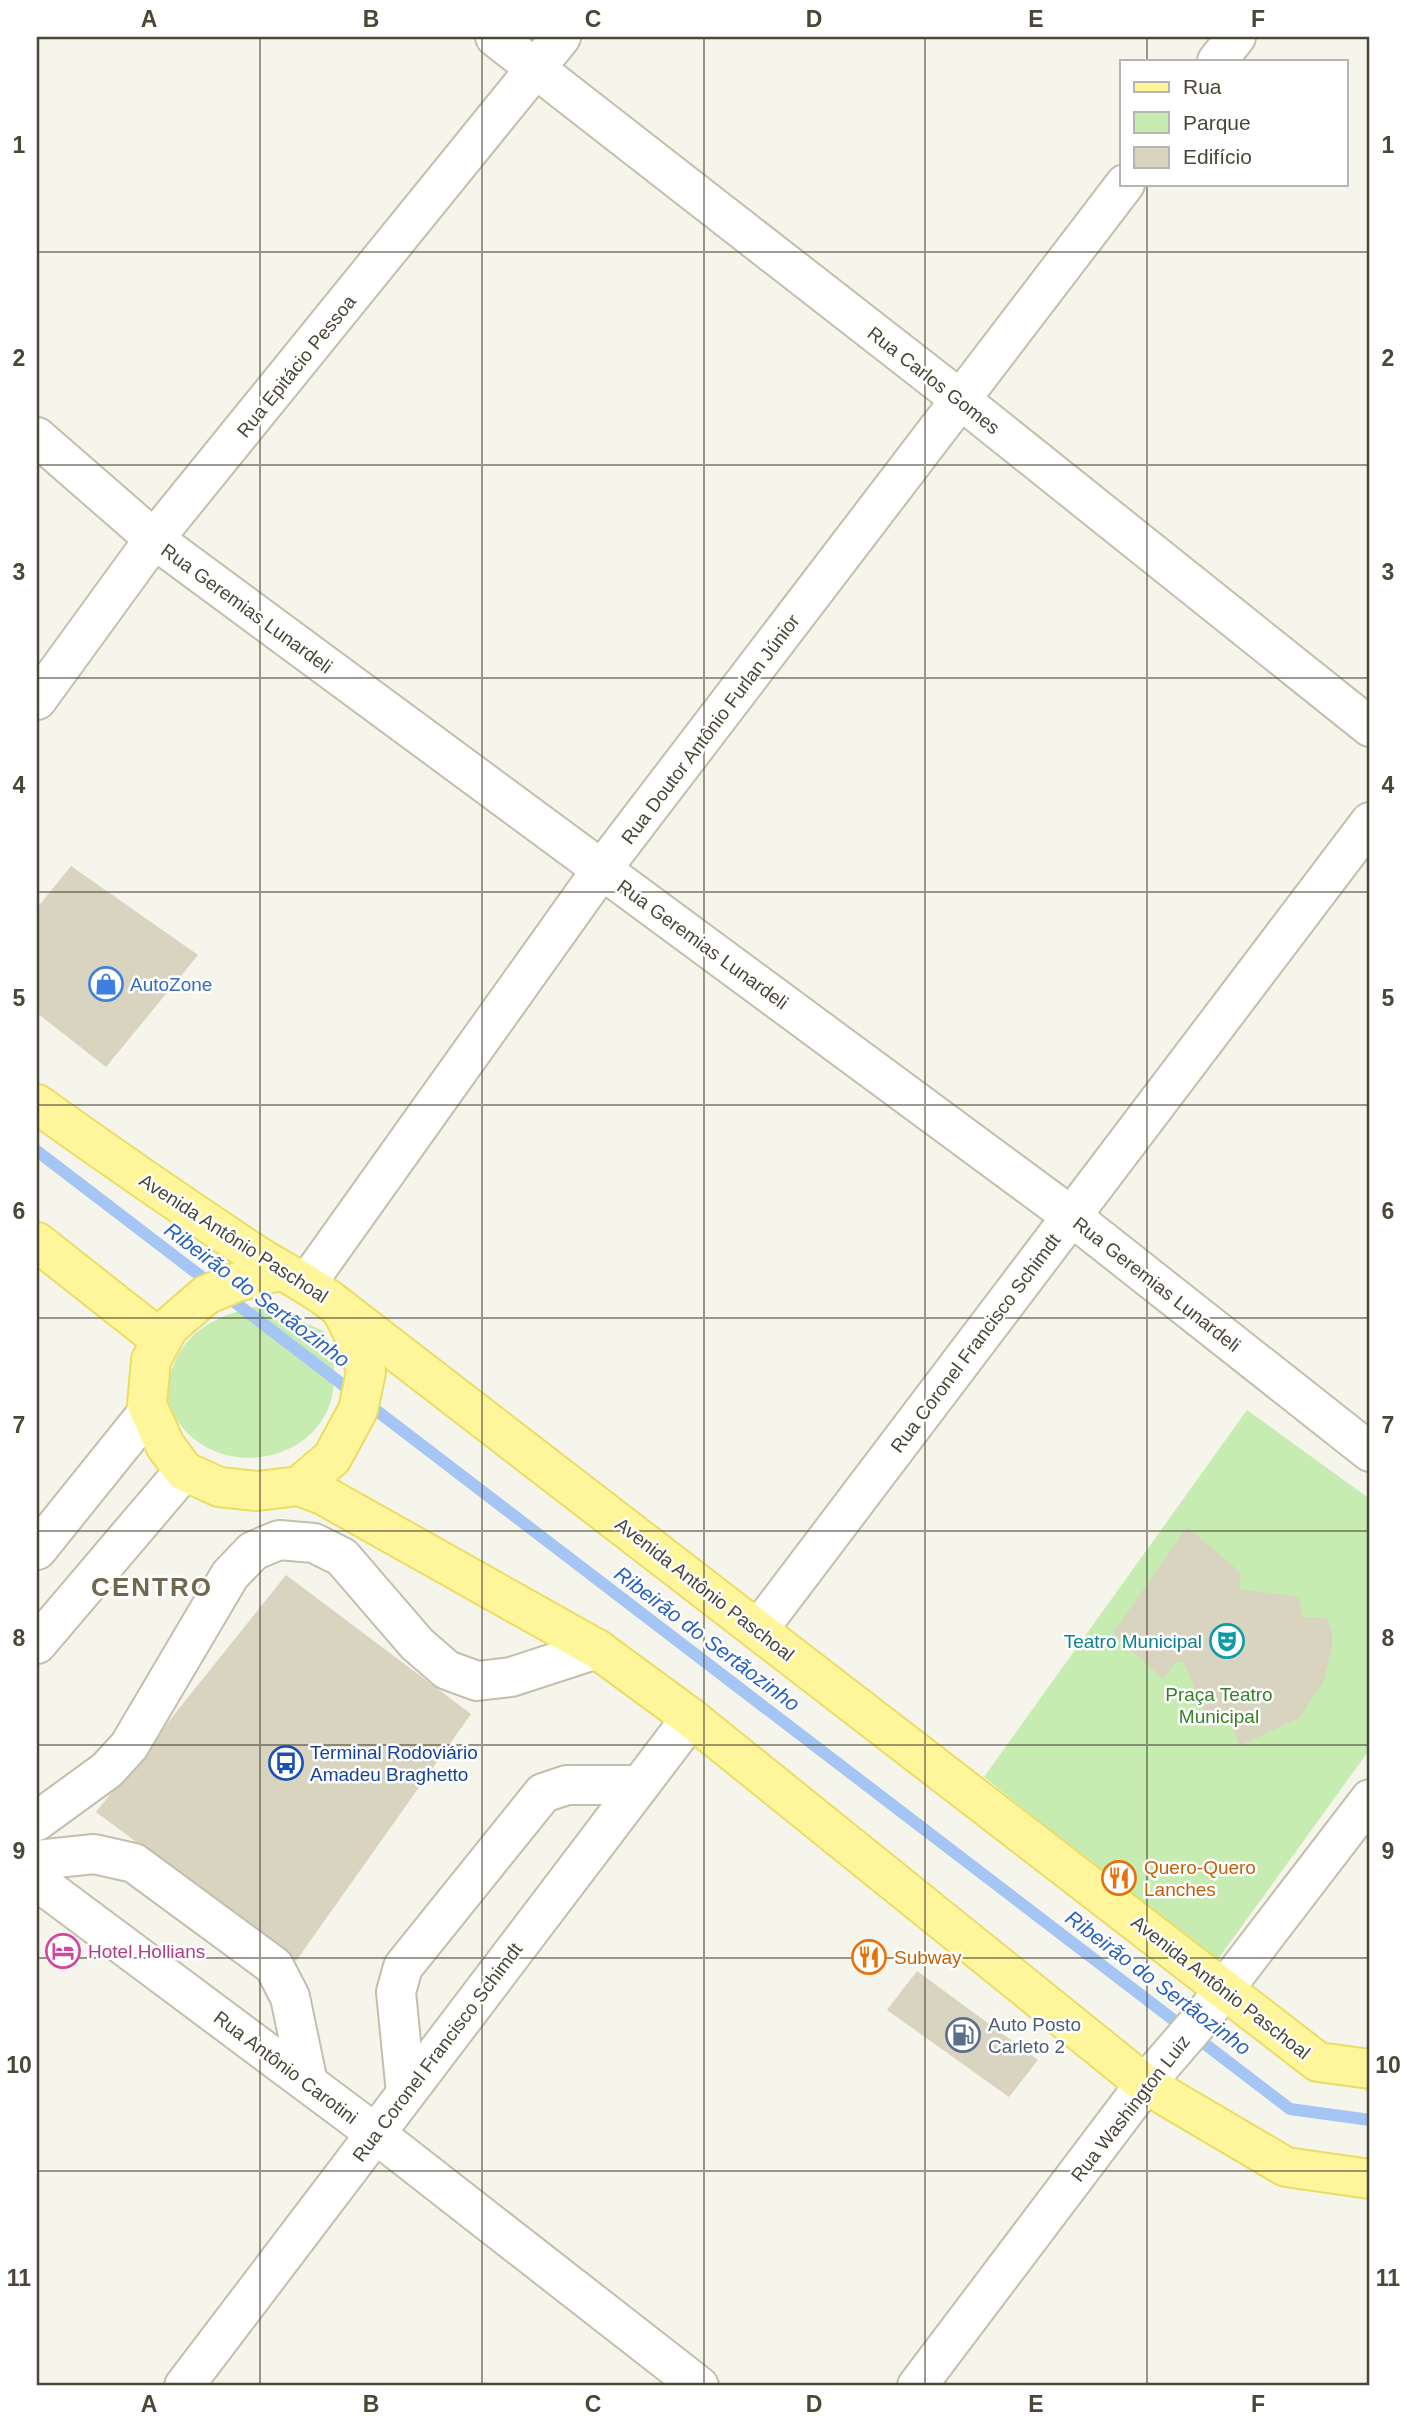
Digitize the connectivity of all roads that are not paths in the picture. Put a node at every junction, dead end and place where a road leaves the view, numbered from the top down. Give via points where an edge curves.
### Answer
1 (495, 37) edge
2 (561, 37) edge
3 (1236, 37) edge
4 (1218, 60) edge
5 (537, 69) junction
6 (1123, 186) edge
7 (961, 401) junction
8 (37, 437) edge
9 (154, 539) junction
10 (37, 700) edge
11 (1370, 727) edge
12 (1370, 822) edge
13 (602, 869) junction
14 (37, 1104) edge
15 (1072, 1216) junction
16 (37, 1242) edge
17 (293, 1277) junction
18 (341, 1309) junction
19 (165, 1333) junction
20 (148, 1412) junction
21 (1370, 1452) edge
22 (184, 1471) junction
23 (299, 1486) junction
24 (37, 1550) edge
25 (758, 1630) junction
26 (37, 1644) edge
27 (597, 1649) junction
28 (691, 1718) junction
29 (639, 1785) junction
30 (1370, 1799) edge
31 (37, 1821) edge
32 (37, 1860) edge
33 (37, 1881) edge
34 (1213, 2004) junction
35 (1370, 2069) edge
36 (308, 2083) junction
37 (1145, 2084) junction
38 (406, 2094) junction
39 (376, 2134) junction
40 (1370, 2179) edge
41 (184, 2386) edge
42 (699, 2386) edge
43 (918, 2386) edge

1 - 5 street, Rua Carlos Gomes
2 - 5 street, Rua Epitácio Pessoa
3 - 4 street
5 - 7 street, Rua Carlos Gomes
5 - 9 street, Rua Epitácio Pessoa
6 - 7 street, Rua Doutor Antônio Furlan Júnior
7 - 11 street, Rua Carlos Gomes
7 - 13 street, Rua Doutor Antônio Furlan Júnior
8 - 9 street, Rua Geremias Lunardeli
9 - 10 street, Rua Epitácio Pessoa
9 - 13 street, Rua Geremias Lunardeli
12 - 15 street, Rua Coronel Francisco Schimdt
13 - 15 street, Rua Geremias Lunardeli
13 - 17 street, Rua Doutor Antônio Furlan Júnior
14 - 17 main road, Avenida Antônio Paschoal
15 - 21 street, Rua Geremias Lunardeli
15 - 25 street, Rua Coronel Francisco Schimdt
16 - 19 main road
17 - 18 main road, Avenida Antônio Paschoal
17 - 19 main road via 234,1283 206,1295
18 - 23 main road via 366,1372 358,1410 332,1458
18 - 25 main road, Avenida Antônio Paschoal
19 - 20 main road via 147,1382
20 - 22 main road via 164,1445
20 - 24 street
22 - 23 main road via 219,1487 257,1491
22 - 26 street
23 - 27 main road via 323,1495
25 - 34 main road, Avenida Antônio Paschoal
27 - 28 main road
27 - 31 street via 511,1677 477,1681 447,1670 417,1644 342,1557 314,1543 279,1540 253,1551 230,1574 129,1746 107,1770
28 - 29 street, Rua Coronel Francisco Schimdt
28 - 37 main road
29 - 38 street, Rua Coronel Francisco Schimdt
29 - 38 street via 567,1785 543,1793 403,1967 396,1992
30 - 34 street, Rua Washington Luiz
32 - 36 street via 94,1854 134,1863 274,1966 290,1997
33 - 36 street, Rua Antônio Carotini
34 - 35 main road, Avenida Antônio Paschoal via 1318,2062
34 - 37 street, Rua Washington Luiz
36 - 39 street, Rua Antônio Carotini
37 - 40 main road via 1286,2167
37 - 43 street, Rua Washington Luiz
38 - 39 street, Rua Coronel Francisco Schimdt
39 - 41 street, Rua Coronel Francisco Schimdt
39 - 42 street, Rua Antônio Carotini

